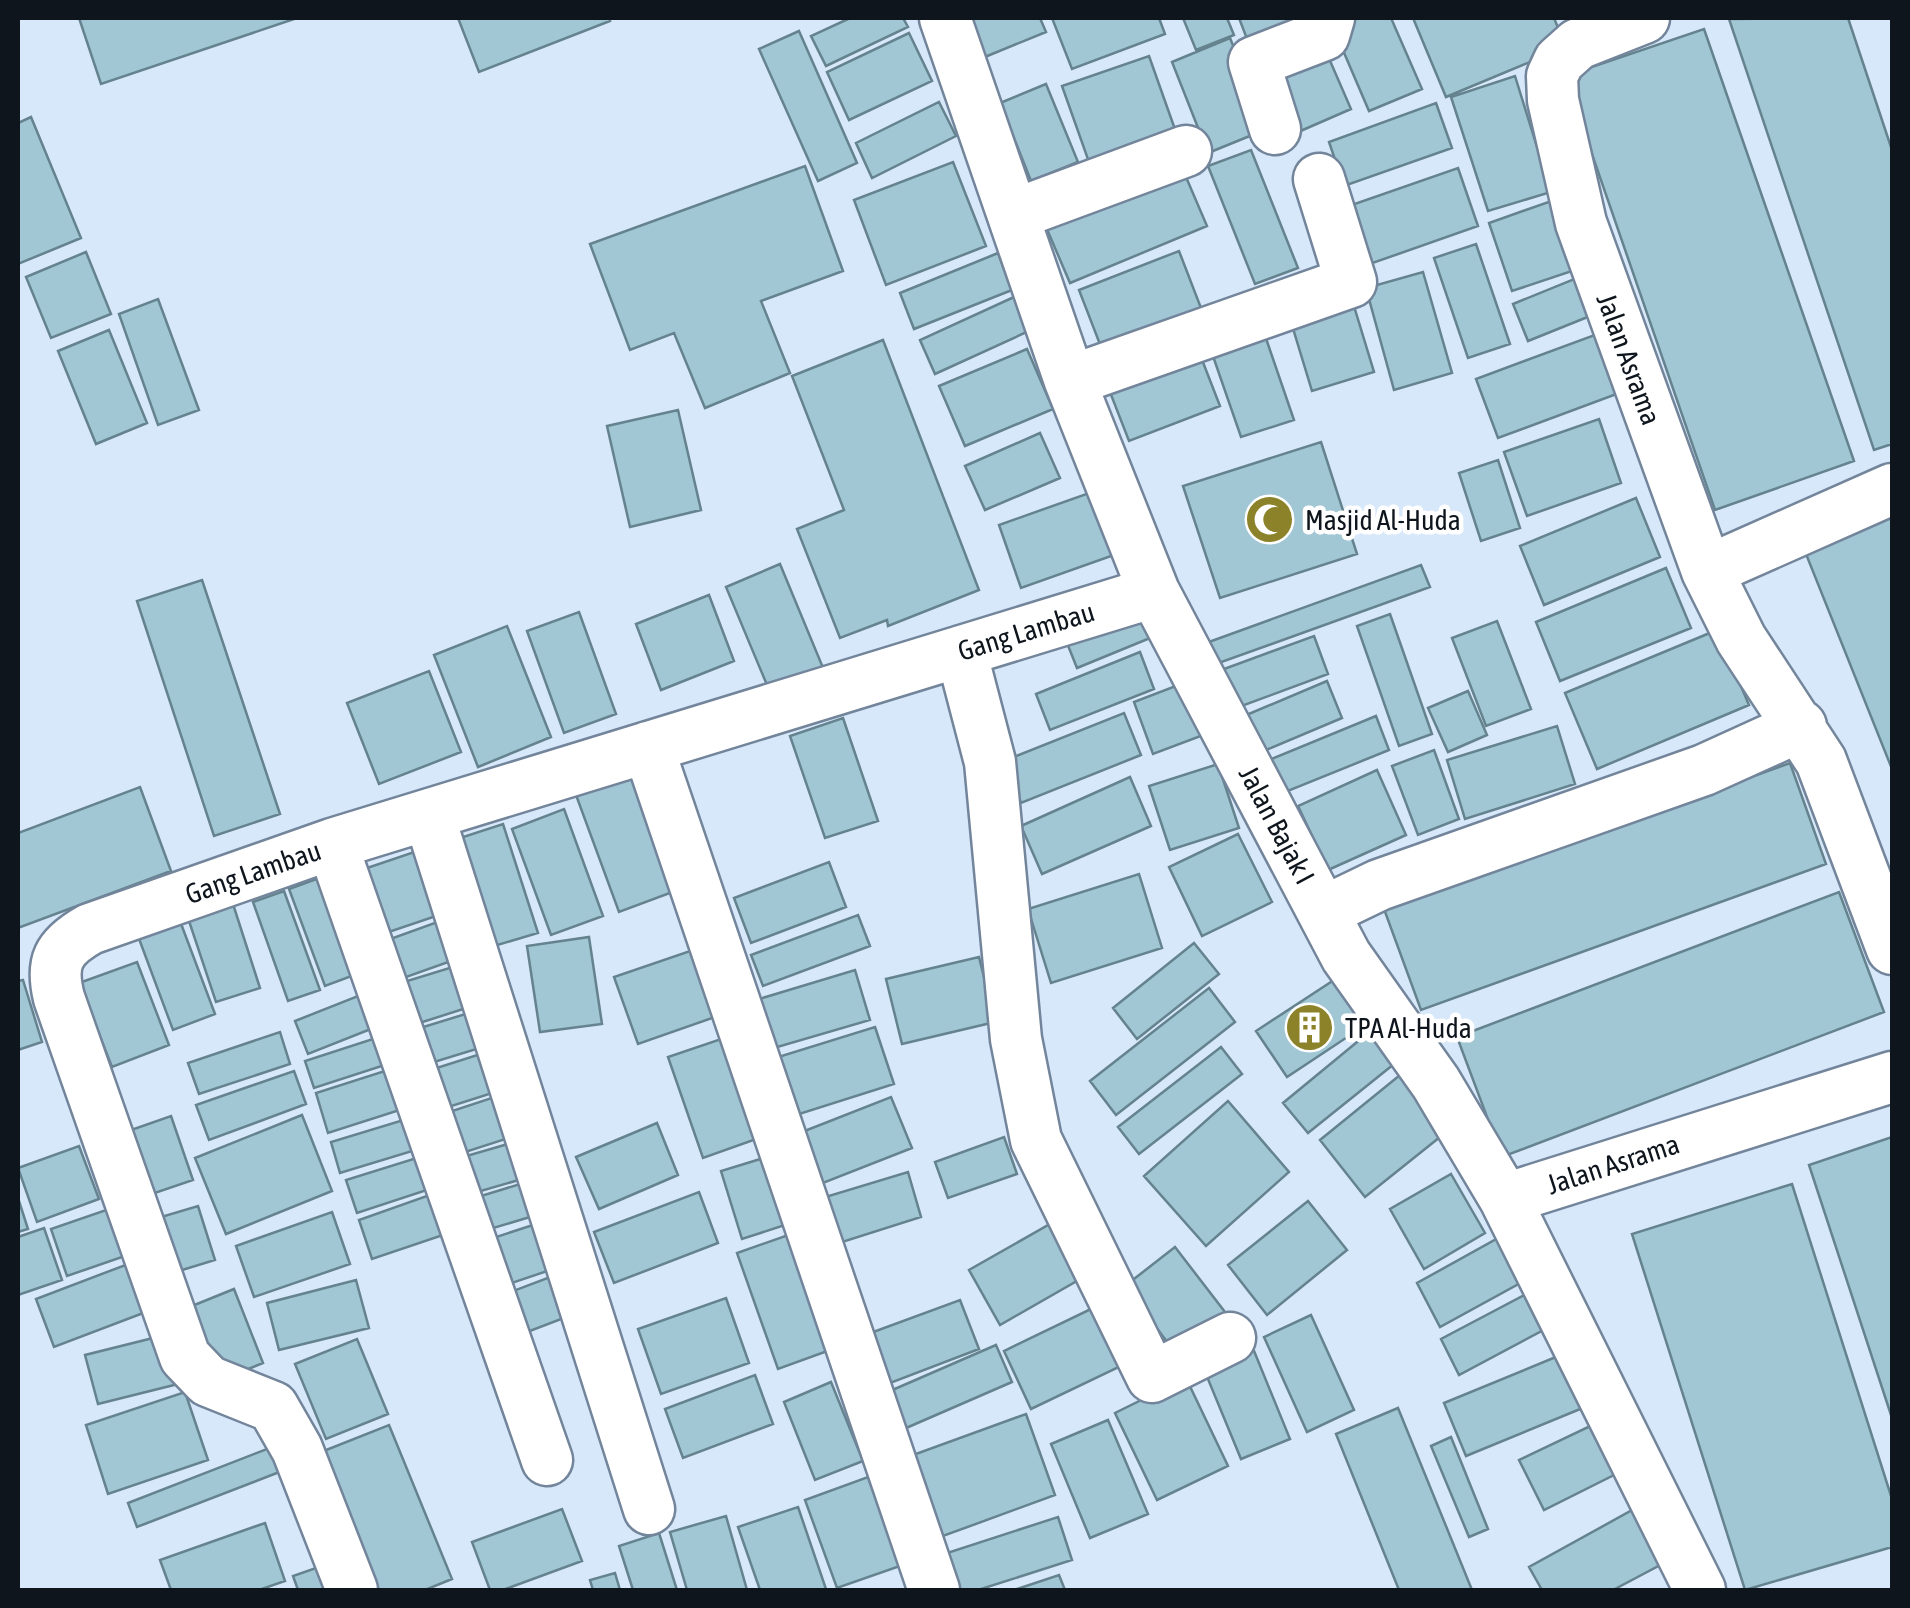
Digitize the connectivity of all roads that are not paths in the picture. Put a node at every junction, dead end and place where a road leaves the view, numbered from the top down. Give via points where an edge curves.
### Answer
1 (944, 18) edge
2 (1329, 18) edge
3 (1644, 18) edge
4 (1573, 31) edge
5 (1275, 129) dead end
6 (1186, 152) dead end
7 (1319, 179) dead end
8 (1013, 215) junction
9 (1070, 381) junction
10 (1892, 489) edge
11 (1707, 571) junction
12 (1154, 592) junction
13 (961, 651) junction
14 (1801, 726) junction
15 (648, 746) junction
16 (429, 816) junction
17 (332, 844) junction
18 (1323, 912) junction
19 (1892, 949) edge
20 (1892, 1077) edge
21 (1505, 1199) junction
22 (1230, 1338) dead end
23 (546, 1460) dead end
24 (650, 1509) dead end
25 (352, 1590) edge
26 (934, 1590) edge
27 (1700, 1590) edge

1 - 8 street, Jalan Bajak I
2 - 5 street via 1324,35 1254,62
3 - 4 street, Jalan Asrama
4 - 11 street, Jalan Asrama via 1552,76 1581,223
6 - 8 street
7 - 9 street via 1351,282
8 - 9 street, Jalan Bajak I
9 - 12 street, Jalan Bajak I
10 - 11 street
11 - 14 street, Jalan Asrama via 1740,639
12 - 13 street, Gang Lambau
12 - 18 street, Jalan Bajak I
13 - 15 street, Gang Lambau
13 - 22 street via 990,762 1016,1039 1036,1140 1152,1377
14 - 18 street via 1704,770 1379,885
14 - 19 street, Jalan Asrama via 1821,760
15 - 16 street, Gang Lambau
15 - 26 street
16 - 17 street, Gang Lambau
16 - 24 street
17 - 23 street
17 - 25 street, Gang Lambau via 90,929 67,942 52,972 186,1356 208,1381 273,1407 297,1449
18 - 21 street, Jalan Bajak I
20 - 21 street, Jalan Asrama
21 - 27 street, Jalan Bajak I

